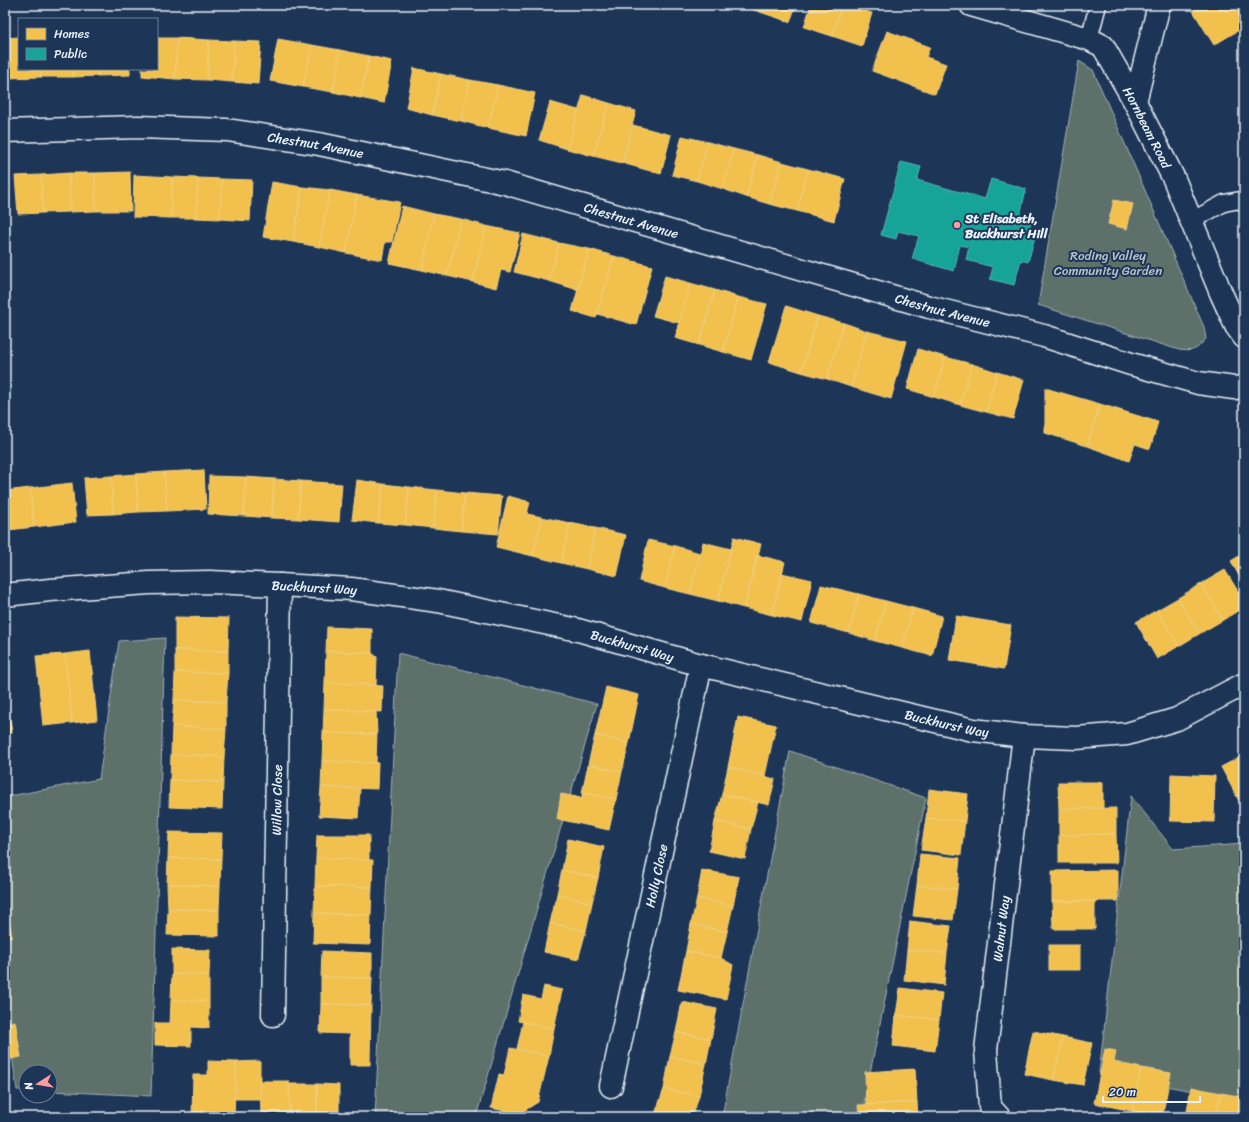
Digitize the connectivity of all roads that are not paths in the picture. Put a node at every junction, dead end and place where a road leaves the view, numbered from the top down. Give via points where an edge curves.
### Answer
1 (971, 5) edge
2 (1098, 5) edge
3 (1159, 5) edge
4 (1089, 39) junction
5 (1135, 102) junction
6 (5, 131) edge
7 (1244, 203) edge
8 (1191, 222) junction
9 (1244, 337) edge
10 (1244, 387) edge
11 (280, 585) junction
12 (5, 595) edge
13 (700, 665) junction
14 (1244, 684) edge
15 (1024, 736) junction
16 (273, 1015) dead end
17 (611, 1086) dead end
18 (999, 1117) edge

1 - 4 street, Hornbeam Road
2 - 4 lane
3 - 5 street
4 - 5 street, Hornbeam Road via 1103,46
5 - 8 street, Hornbeam Road via 1174,179
6 - 10 street, Chestnut Avenue via 138,127 227,130 319,144 505,184 929,307 1044,336 1131,364 1198,382 1234,388
7 - 8 lane via 1240,200 1224,203
8 - 9 street, Hornbeam Road via 1236,326
11 - 12 street, Buckhurst Way via 149,582
11 - 13 street, Buckhurst Way via 351,590 438,601 578,630
11 - 16 street, Willow Close
13 - 15 street, Buckhurst Way via 973,730
13 - 17 street, Holly Close
14 - 15 street, Buckhurst Way via 1177,719 1127,734 1076,738
15 - 18 street, Walnut Way via 986,1050 990,1107

